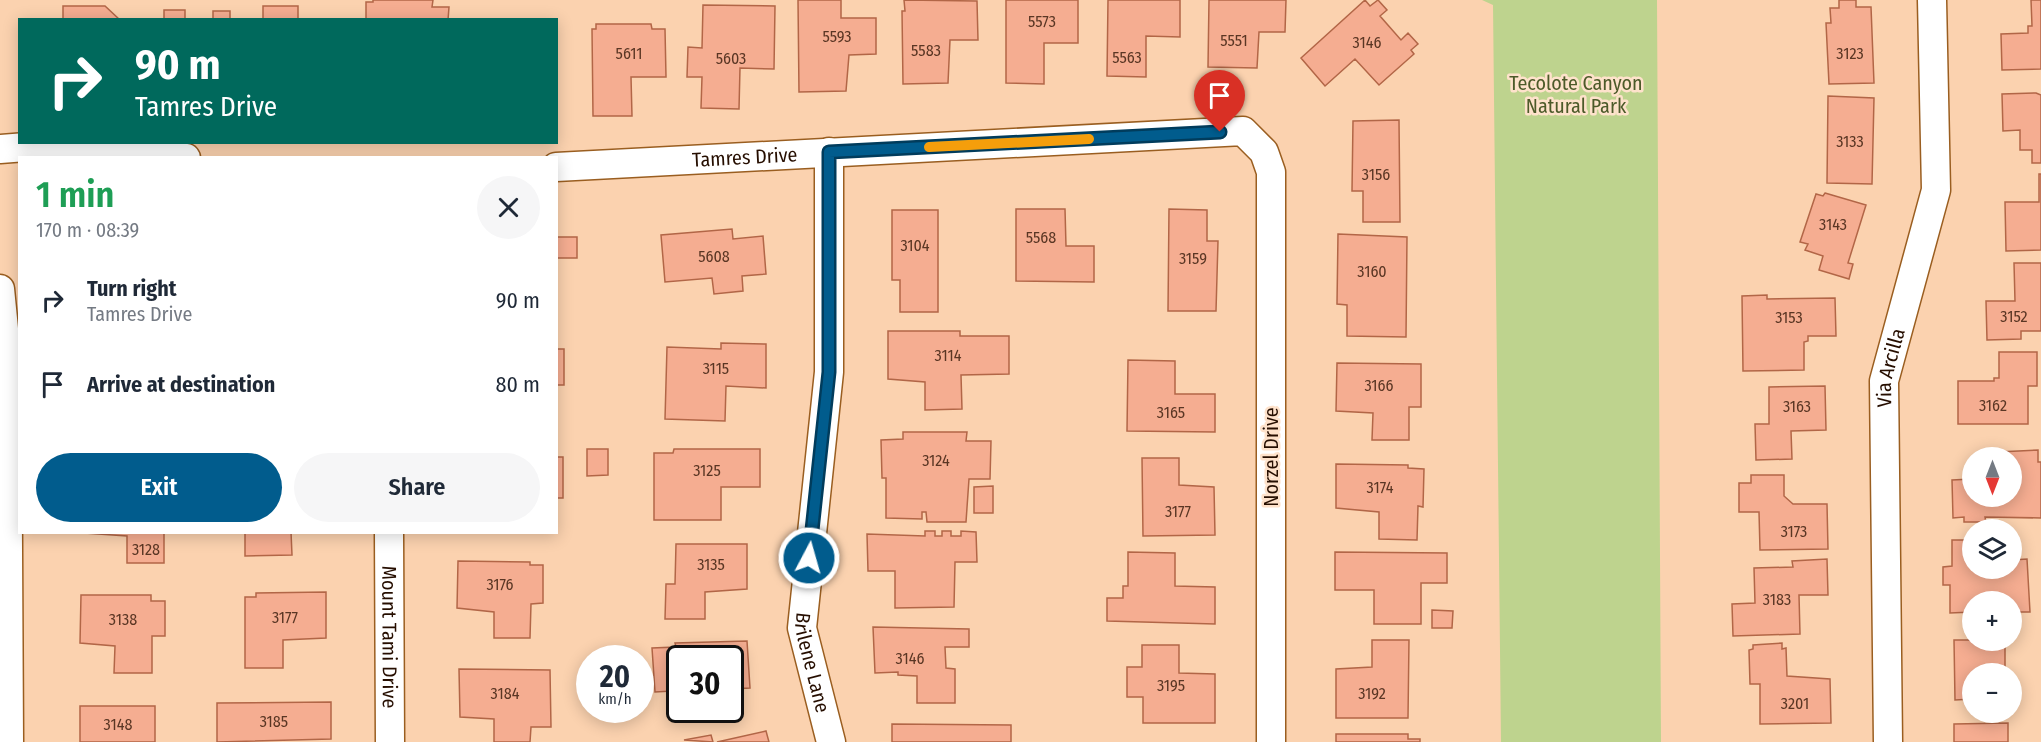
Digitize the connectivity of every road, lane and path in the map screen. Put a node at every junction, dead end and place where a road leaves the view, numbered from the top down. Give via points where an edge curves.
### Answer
1 (1932, 0) edge
2 (0, 149) edge
3 (829, 152) junction
4 (165, 156) edge
5 (558, 166) edge
6 (1271, 172) joint
7 (0, 289) edge
8 (389, 534) edge
9 (9, 742) edge
10 (390, 742) edge
11 (831, 742) edge
12 (1271, 742) edge
13 (1888, 742) edge

1 - 13 street, Via Arcilla via 1935,190 1884,381
2 - 4 street via 51,145
3 - 5 street, Tamres Drive
3 - 6 street, Tamres Drive via 1243,131 1264,152
3 - 11 street, Brilene Lane via 829,372 801,628
6 - 12 street, Norzel Drive
7 - 9 street via 7,358
8 - 10 street, Mount Tami Drive

